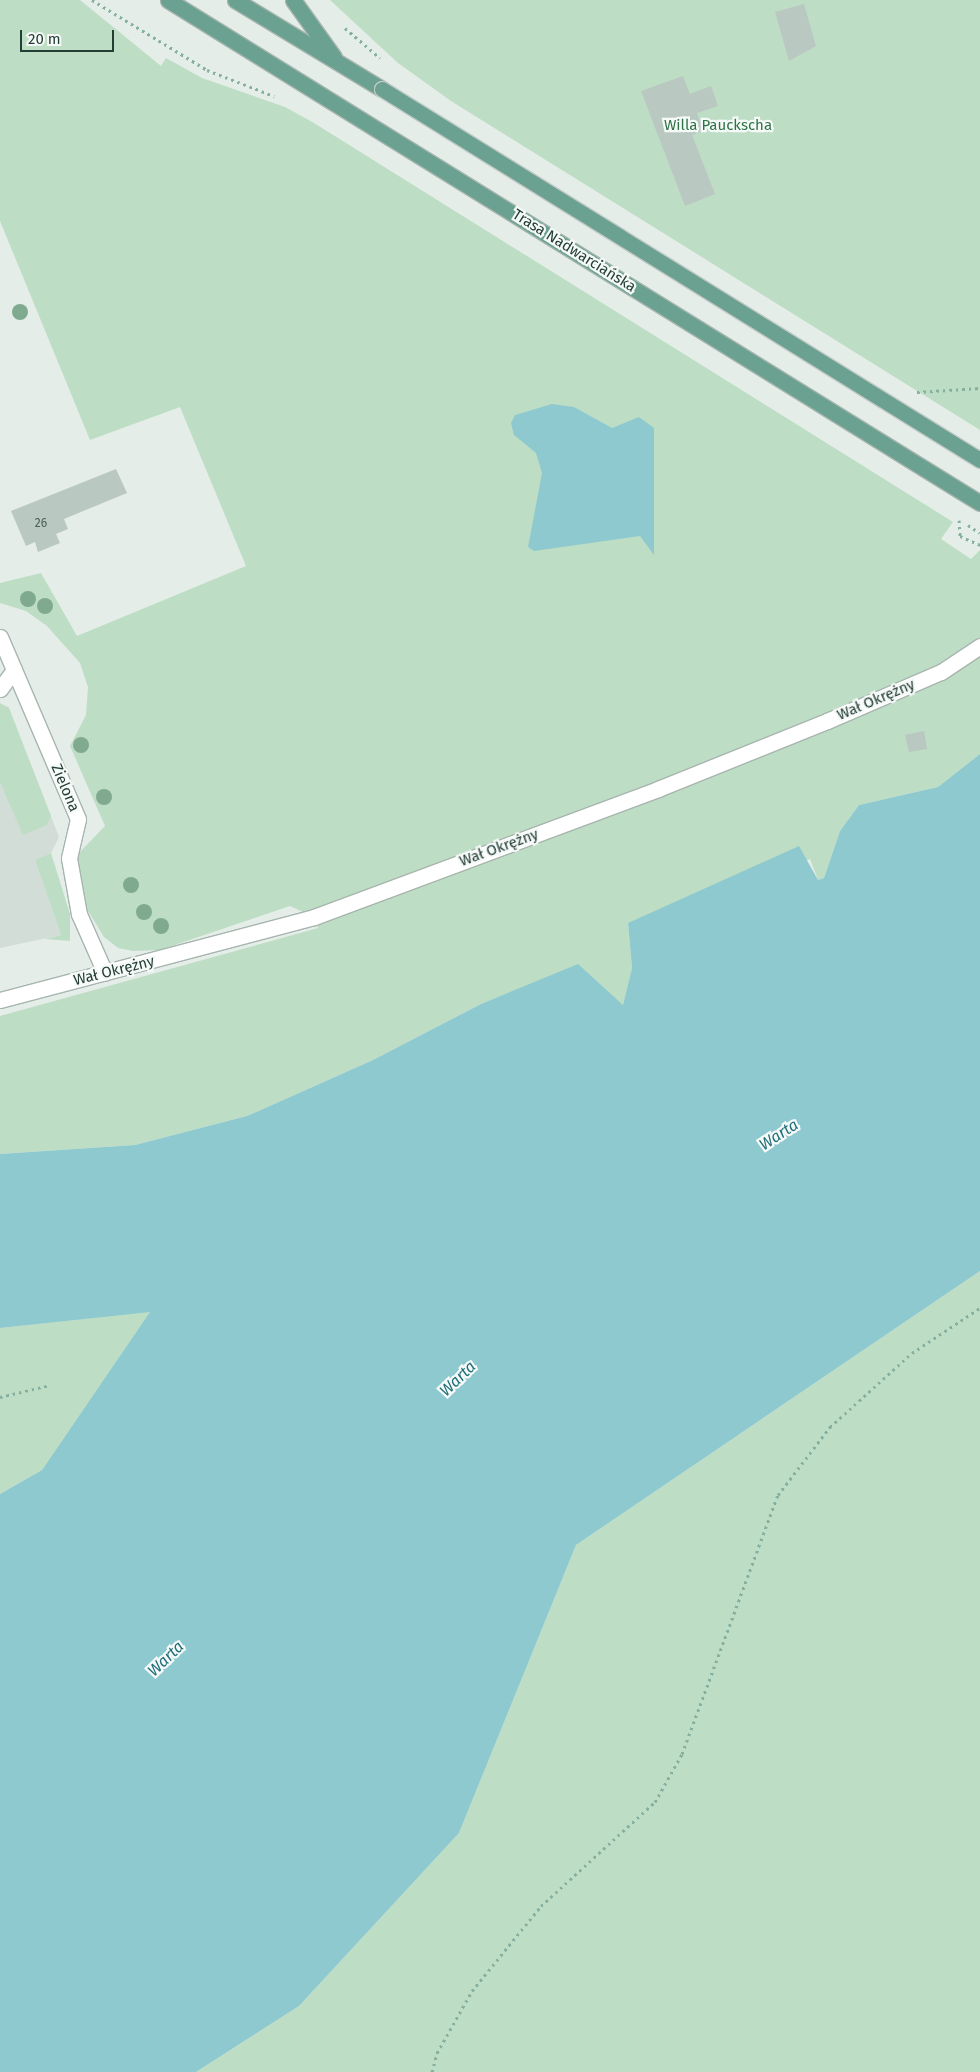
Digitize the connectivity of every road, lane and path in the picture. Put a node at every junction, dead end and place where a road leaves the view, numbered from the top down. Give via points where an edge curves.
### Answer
1 (92, 0) edge
2 (168, 0) edge
3 (235, 0) edge
4 (293, 0) edge
5 (338, 21) dead end
6 (338, 62) junction
7 (387, 64) dead end
8 (277, 97) dead end
9 (980, 388) edge
10 (913, 392) dead end
11 (980, 460) edge
12 (980, 502) edge
13 (959, 520) dead end
14 (980, 545) edge
15 (0, 637) edge
16 (980, 646) edge
17 (14, 670) junction
18 (0, 689) edge
19 (105, 973) junction
20 (0, 1000) edge
21 (980, 1308) edge
22 (50, 1385) dead end
23 (0, 1397) edge
24 (432, 2072) edge

1 - 8 path via 207,70
2 - 12 main road, Trasa Nadwarciańska
3 - 6 main road
4 - 6 main road
5 - 7 path
6 - 11 main road, bridge
9 - 10 path
13 - 14 path via 960,536
15 - 17 street, Zielona
16 - 19 street, Wał Okrężny via 941,672 649,793 285,928
17 - 18 street
17 - 19 street, Zielona via 78,819 69,858 79,914
19 - 20 street, Wał Okrężny
21 - 24 path via 912,1353 830,1427 778,1495 682,1754 655,1802 541,1906 472,1991 437,2053
22 - 23 path

